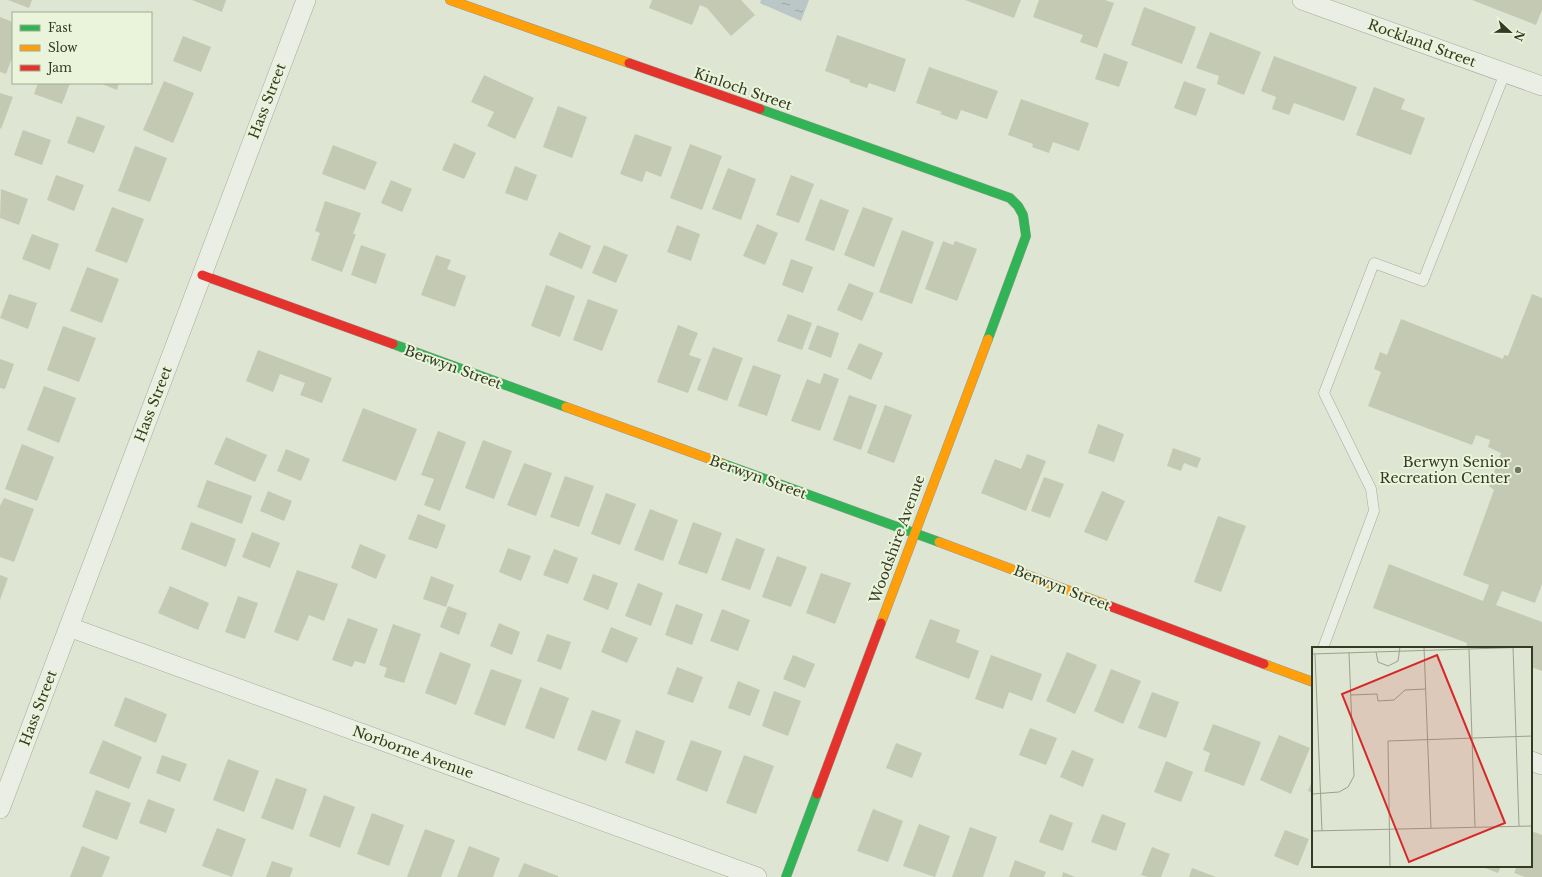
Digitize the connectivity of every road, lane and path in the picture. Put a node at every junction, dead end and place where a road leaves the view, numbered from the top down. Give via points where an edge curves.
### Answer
1 (306, 0) edge
2 (450, 0) edge
3 (1302, 0) edge
4 (1505, 73) junction
5 (1542, 86) edge
6 (1022, 211) joint
7 (202, 275) junction
8 (914, 533) junction
9 (69, 627) junction
10 (1322, 647) edge
11 (1312, 679) edge
12 (1532, 761) edge
13 (1542, 765) edge
14 (0, 809) edge
15 (757, 877) edge
16 (786, 877) edge

1 - 7 street, Hass Street
2 - 6 street, Kinloch Street via 1010,198
3 - 4 street, Rockland Street
4 - 5 street, Rockland Street
4 - 10 lane via 1423,281 1374,263 1324,393 1371,489 1374,511
6 - 8 street, Woodshire Avenue via 1026,236
7 - 8 street, Berwyn Street
7 - 9 street, Hass Street
8 - 11 street, Berwyn Street
8 - 16 street, Woodshire Avenue
9 - 14 street, Hass Street
9 - 15 street, Norborne Avenue
12 - 13 street

